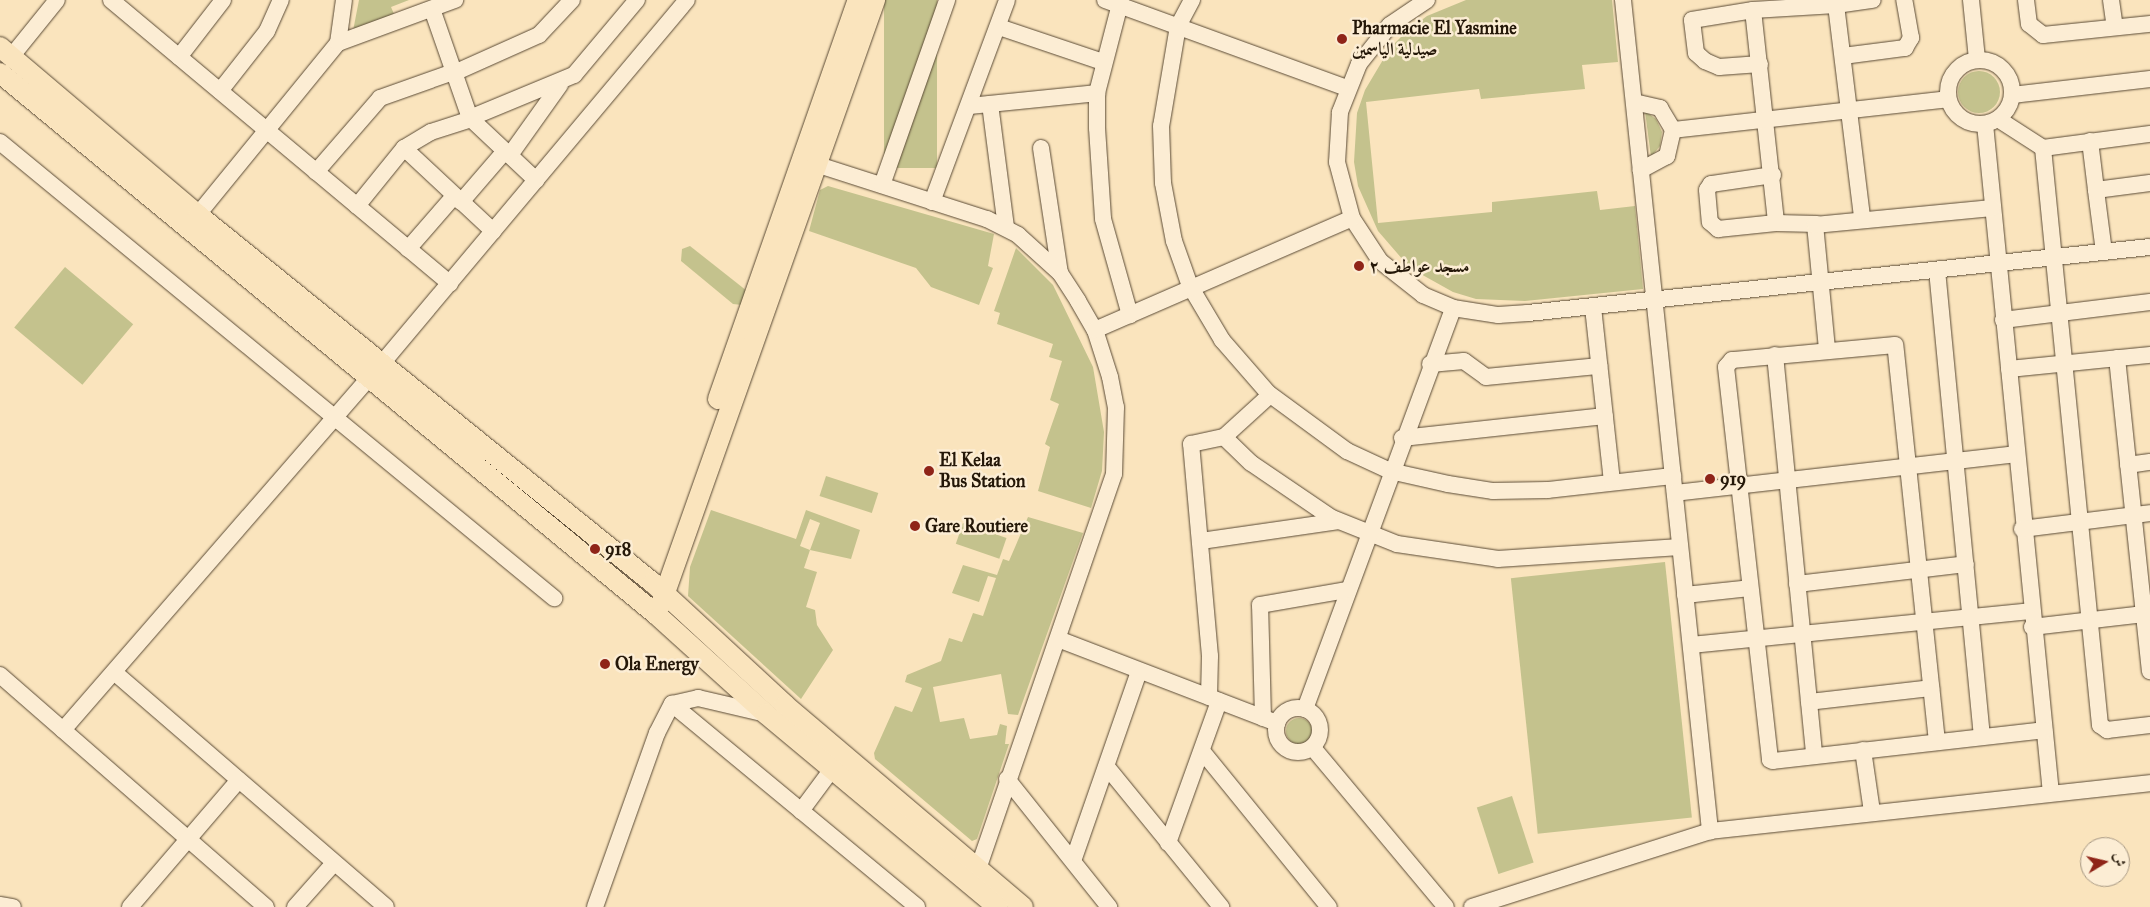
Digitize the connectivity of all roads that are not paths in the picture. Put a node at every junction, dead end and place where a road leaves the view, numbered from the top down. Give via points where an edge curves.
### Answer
1 (56, 0) edge
2 (112, 0) edge
3 (223, 0) edge
4 (282, 0) edge
5 (344, 0) edge
6 (455, 0) edge
7 (572, 0) edge
8 (637, 0) edge
9 (687, 0) edge
10 (858, 0) edge
11 (875, 0) edge
12 (946, 0) edge
13 (1007, 0) edge
14 (1192, 0) edge
15 (1427, 0) edge
16 (1624, 0) edge
17 (1873, 0) edge
18 (1904, 0) edge
19 (1971, 0) edge
20 (2026, 0) edge
21 (2111, 0) edge
22 (1115, 2) edge
23 (1790, 4) edge
24 (1836, 6) junction
25 (432, 9) junction
26 (1754, 10) junction
27 (2150, 24) edge
28 (1178, 26) junction
29 (999, 27) junction
30 (2116, 27) junction
31 (338, 43) junction
32 (1843, 56) junction
33 (179, 57) junction
34 (4, 59) edge
35 (1977, 59) junction
36 (1103, 62) junction
37 (1760, 64) junction
38 (454, 73) junction
39 (2150, 79) edge
40 (560, 85) junction
41 (1347, 88) junction
42 (220, 92) junction
43 (1097, 93) junction
44 (2012, 95) junction
45 (1948, 99) junction
46 (1634, 102) junction
47 (990, 104) junction
48 (970, 106) junction
49 (1850, 110) junction
50 (470, 119) junction
51 (1768, 120) junction
52 (1991, 122) junction
53 (267, 130) junction
54 (1673, 130) junction
55 (2150, 134) edge
56 (2090, 141) junction
57 (0, 142) edge
58 (404, 148) junction
59 (1041, 148) dead end
60 (2043, 148) junction
61 (507, 153) junction
62 (807, 161) junction
63 (1641, 170) junction
64 (316, 172) junction
65 (1773, 175) junction
66 (536, 180) junction
67 (2150, 183) edge
68 (882, 185) junction
69 (2096, 190) junction
70 (458, 199) junction
71 (932, 202) junction
72 (357, 206) junction
73 (1992, 208) junction
74 (1352, 218) junction
75 (1862, 218) junction
76 (193, 222) junction
77 (1776, 223) junction
78 (1818, 224) junction
79 (1006, 228) junction
80 (493, 231) junction
81 (2150, 247) edge
82 (408, 249) junction
83 (2104, 252) junction
84 (2054, 257) junction
85 (1998, 263) junction
86 (1937, 270) junction
87 (1060, 273) junction
88 (1821, 282) junction
89 (450, 284) junction
90 (1190, 286) junction
91 (1654, 300) junction
92 (2150, 302) edge
93 (1593, 307) junction
94 (1453, 308) junction
95 (2059, 313) junction
96 (1130, 315) junction
97 (2003, 320) junction
98 (1095, 330) junction
99 (1828, 349) junction
100 (1775, 355) junction
101 (2150, 355) edge
102 (2117, 358) junction
103 (384, 361) junction
104 (1430, 364) junction
105 (2064, 364) junction
106 (1599, 366) junction
107 (2009, 369) junction
108 (368, 379) junction
109 (1270, 396) junction
110 (1604, 416) junction
111 (334, 418) junction
112 (1224, 437) junction
113 (1402, 438) junction
114 (2016, 454) junction
115 (1956, 460) junction
116 (2150, 462) edge
117 (2128, 465) junction
118 (1908, 466) junction
119 (1390, 471) junction
120 (1673, 476) junction
121 (1787, 479) junction
122 (1612, 482) junction
123 (1739, 485) junction
124 (1675, 493) junction
125 (2142, 513) edge
126 (1339, 521) junction
127 (2079, 521) junction
128 (2022, 529) junction
129 (1369, 532) junction
130 (1201, 541) junction
131 (1680, 547) junction
132 (1966, 564) junction
133 (1919, 571) junction
134 (1797, 584) junction
135 (658, 588) junction
136 (1750, 588) junction
137 (1347, 590) junction
138 (1686, 595) junction
139 (554, 598) dead end
140 (650, 609) junction
141 (2144, 614) junction
142 (1972, 616) junction
143 (2031, 619) junction
144 (1925, 620) junction
145 (2090, 620) junction
146 (1802, 634) junction
147 (1058, 639) junction
148 (1756, 639) junction
149 (1690, 645) junction
150 (1139, 671) junction
151 (2150, 671) edge
152 (114, 672) junction
153 (0, 675) edge
154 (1931, 688) junction
155 (1214, 699) junction
156 (1809, 702) junction
157 (672, 704) junction
158 (785, 706) junction
159 (1305, 709) junction
160 (766, 714) junction
161 (1270, 721) junction
162 (2150, 725) edge
163 (63, 730) junction
164 (2044, 730) junction
165 (1982, 737) junction
166 (1937, 742) junction
167 (1313, 748) junction
168 (1863, 750) junction
169 (1202, 751) junction
170 (1814, 755) junction
171 (838, 762) junction
172 (1107, 767) junction
173 (1007, 779) junction
174 (239, 780) junction
175 (2150, 783) edge
176 (2051, 793) junction
177 (801, 811) junction
178 (1872, 812) junction
179 (1710, 832) junction
180 (188, 839) junction
181 (1168, 843) junction
182 (1072, 861) junction
183 (334, 863) junction
184 (978, 868) junction
185 (0, 905) edge
186 (13, 907) edge
187 (130, 907) edge
188 (266, 907) edge
189 (294, 907) edge
190 (386, 907) edge
191 (595, 907) edge
192 (917, 907) edge
193 (998, 907) edge
194 (1023, 907) edge
195 (1109, 907) edge
196 (1221, 907) edge
197 (1329, 907) edge
198 (1446, 907) edge
199 (1472, 907) edge

1 - 34 street
2 - 33 street
3 - 33 street
4 - 42 street via 267,31
5 - 31 street
6 - 25 street
7 - 38 street via 539,35
8 - 40 street via 574,75
9 - 66 street
10 - 62 main road
11 - 62 main road
12 - 68 street
13 - 29 street
14 - 28 street
15 - 41 street via 1390,24 1373,43
16 - 46 street
17 - 24 street
18 - 32 street via 1911,38 1905,48
19 - 35 street
20 - 30 street via 2029,24 2043,35
21 - 30 street
22 - 28 street
22 - 36 street
23 - 24 street
23 - 26 street
24 - 32 street
25 - 31 street
25 - 38 street
26 - 37 street
26 - 37 street via 1697,18 1691,26 1696,53 1705,61 1719,67
27 - 30 street
28 - 41 street
28 - 90 street via 1161,126 1163,184 1174,241
29 - 36 street
29 - 48 street
31 - 53 street
32 - 49 street
33 - 42 street
34 - 76 main road
35 - 44 street via 2003,69
35 - 45 street via 1954,73
36 - 43 street
37 - 51 street
38 - 50 street
38 - 64 street via 380,98
39 - 44 street
40 - 50 street
40 - 61 street
41 - 74 street via 1339,120 1337,162
42 - 53 street
43 - 47 street
43 - 96 street via 1103,219
44 - 52 street
45 - 49 street
45 - 52 street via 1956,113 1969,122
46 - 54 street via 1660,108
46 - 63 street
47 - 48 street
47 - 79 street
48 - 71 street
49 - 51 street
49 - 75 street
50 - 58 street via 431,132
50 - 61 street
51 - 54 street
51 - 65 street
52 - 60 street
52 - 73 street
53 - 64 street
53 - 76 street
54 - 63 street via 1667,156
55 - 56 street
56 - 60 street
56 - 69 street
57 - 111 street
58 - 70 street
58 - 72 street
59 - 87 street
60 - 84 street
61 - 66 street
61 - 70 street
62 - 68 street
62 - 135 main road
63 - 91 street
64 - 72 street
65 - 77 street
65 - 77 street via 1711,184 1709,214 1718,229
66 - 80 street
67 - 69 street
68 - 71 street
69 - 83 street
70 - 80 street
70 - 82 street
71 - 79 street
72 - 82 street
73 - 75 street
73 - 85 street
74 - 90 street
74 - 94 street via 1380,261 1399,278
75 - 78 street
76 - 103 main road
76 - 108 main road
77 - 78 street
78 - 88 street via 1814,228
79 - 87 street
80 - 89 street
81 - 83 street
82 - 89 street
83 - 84 street
84 - 85 street
84 - 95 street
85 - 86 street
85 - 97 street
86 - 88 street
86 - 115 street
87 - 98 street
88 - 91 street
88 - 99 street
89 - 103 street
90 - 96 street
90 - 109 street via 1222,340
91 - 93 street
91 - 120 street
92 - 95 street
93 - 94 street via 1498,315
93 - 106 street
94 - 104 street
95 - 97 street
95 - 105 street
96 - 98 street
97 - 107 street
98 - 147 street via 1116,406 1114,474
99 - 100 street
99 - 118 street via 1895,345
100 - 121 street
100 - 123 street via 1732,360 1726,367
101 - 102 street
102 - 105 street
102 - 117 street
103 - 135 main road
104 - 106 street via 1464,361 1486,377
104 - 113 street
105 - 107 street
105 - 127 street
106 - 110 street
107 - 114 street
108 - 111 street
108 - 140 main road
109 - 112 street
109 - 119 street via 1347,451
110 - 113 street
110 - 122 street
111 - 139 street
111 - 152 street
112 - 126 street via 1251,463
112 - 130 street via 1191,444
113 - 119 street
114 - 115 street
114 - 128 street
115 - 118 street
115 - 132 street
116 - 117 street
117 - 125 street
118 - 121 street
118 - 133 street
119 - 122 street via 1494,491
119 - 129 street
120 - 122 street
120 - 124 street
121 - 123 street
121 - 134 street
123 - 124 street
123 - 136 street
124 - 131 street
125 - 127 street
125 - 141 street
126 - 129 street
126 - 130 street
127 - 128 street
127 - 145 street
128 - 143 street
129 - 131 street via 1397,544 1447,555 1498,559
129 - 137 street
130 - 155 street
131 - 138 street
132 - 133 street
132 - 142 street
133 - 134 street
133 - 144 street
134 - 146 street
135 - 140 main road
135 - 158 main road
136 - 138 street
136 - 148 street
137 - 159 street
137 - 161 street via 1260,605
138 - 149 street
140 - 160 main road
141 - 145 street
141 - 151 street
142 - 143 street
142 - 144 street
142 - 165 street
143 - 145 street
143 - 164 street
144 - 146 street
144 - 154 street
145 - 162 street via 2100,725 2107,730
146 - 148 street
146 - 156 street
147 - 150 street
147 - 173 street
148 - 149 street
148 - 170 street via 1768,758 1773,761
149 - 179 street
150 - 155 street
150 - 172 street
152 - 163 street
152 - 174 street
153 - 163 street
154 - 156 street
154 - 166 street
155 - 161 street
155 - 169 street
156 - 170 street
157 - 160 street via 698,698
157 - 177 street
157 - 191 street via 654,740
158 - 160 street
158 - 171 main road
159 - 161 street via 1291,709
159 - 167 street via 1316,717 1321,729
160 - 171 main road
161 - 167 street via 1286,749 1300,753
163 - 180 street
164 - 165 street
164 - 176 street
165 - 166 street
166 - 168 street
167 - 198 street
168 - 170 street
168 - 178 street
169 - 181 street
169 - 197 street
171 - 177 street
171 - 184 main road
171 - 193 main road
172 - 181 street
172 - 182 street
173 - 182 street
173 - 184 street
174 - 180 street
174 - 183 street
175 - 176 street
176 - 178 street
177 - 192 street
178 - 179 street
179 - 199 street
180 - 187 street
180 - 188 street
181 - 196 street
182 - 195 street
183 - 189 street
183 - 190 street
184 - 194 main road
185 - 186 street

